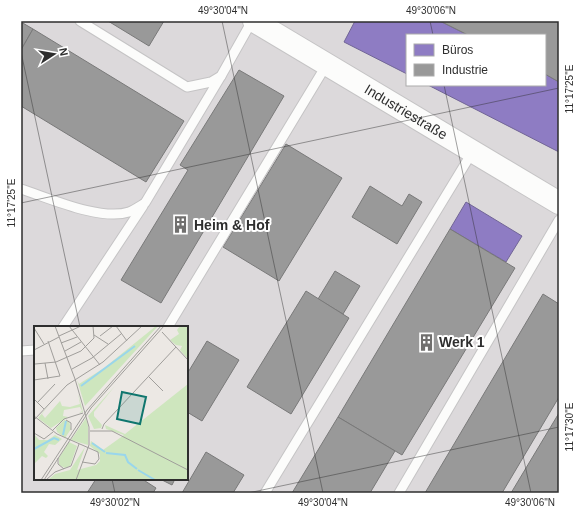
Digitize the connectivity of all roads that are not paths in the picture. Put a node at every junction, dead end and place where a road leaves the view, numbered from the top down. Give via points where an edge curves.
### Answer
1 (80, 21) edge
2 (253, 21) edge
3 (326, 64) junction
4 (220, 76) junction
5 (474, 151) junction
6 (21, 189) edge
7 (145, 203) junction
8 (559, 203) edge
9 (559, 220) edge
10 (64, 326) edge
11 (169, 326) edge
12 (34, 350) edge
13 (21, 351) edge
14 (265, 493) edge
15 (399, 493) edge

1 - 4 lane via 187,87 211,82
2 - 3 street, Industriestraße
2 - 4 lane
3 - 5 street, Industriestraße
3 - 11 lane
4 - 7 lane
5 - 8 street, Industriestraße
5 - 14 lane
6 - 7 lane via 94,213 129,212
7 - 10 lane
9 - 15 lane
12 - 13 lane

